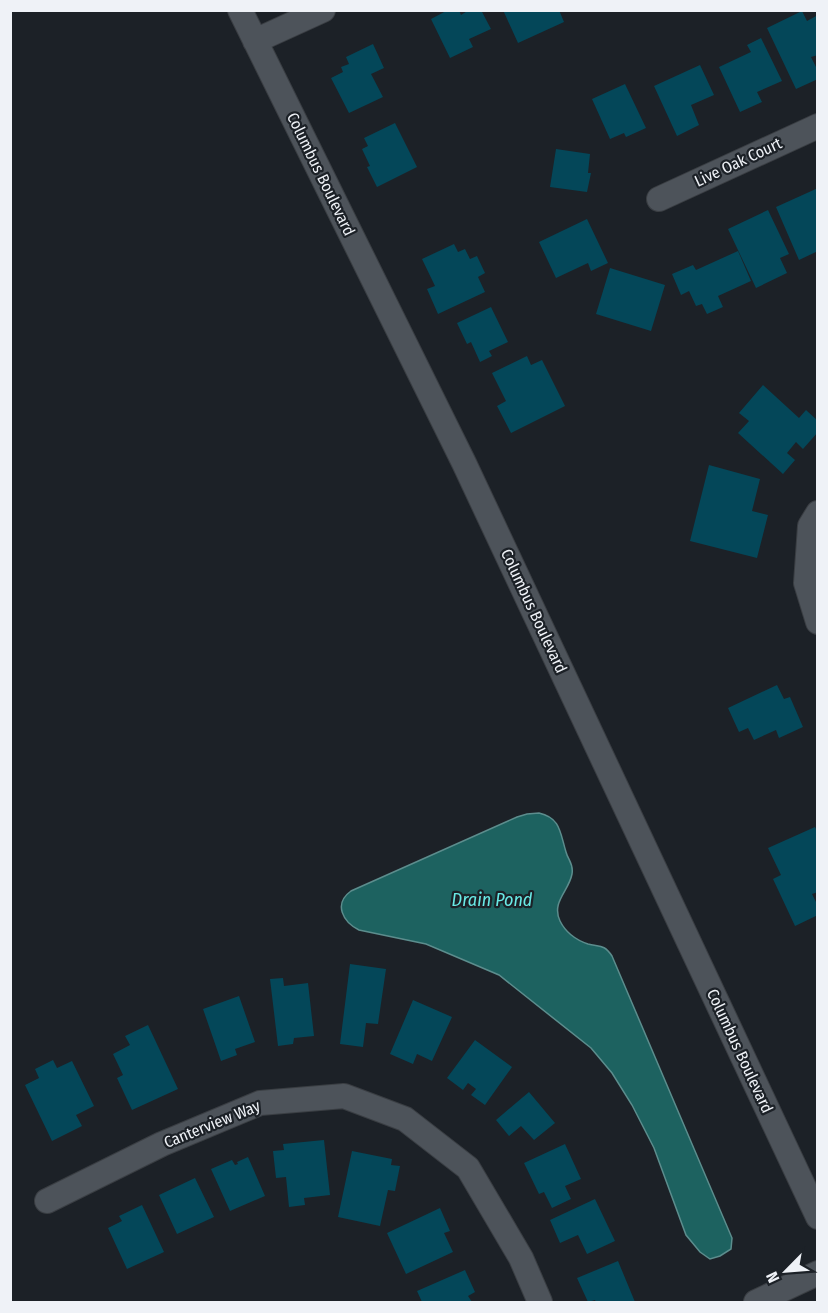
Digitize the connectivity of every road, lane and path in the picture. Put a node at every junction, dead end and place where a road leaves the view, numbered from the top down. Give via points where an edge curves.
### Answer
1 (240, 10) edge
2 (323, 10) edge
3 (255, 41) junction
4 (818, 126) edge
5 (659, 199) dead end
6 (818, 513) edge
7 (818, 622) edge
8 (47, 1201) dead end
9 (818, 1217) edge
10 (818, 1273) edge
11 (540, 1302) edge
12 (756, 1302) edge

1 - 3 street, Columbus Boulevard
2 - 3 street
3 - 9 street, Columbus Boulevard via 464,463
4 - 5 street, Live Oak Court
6 - 7 street via 810,526 807,583
8 - 11 street, Canterview Way via 162,1143 260,1103 344,1096 405,1119 468,1168 521,1258
10 - 12 street

